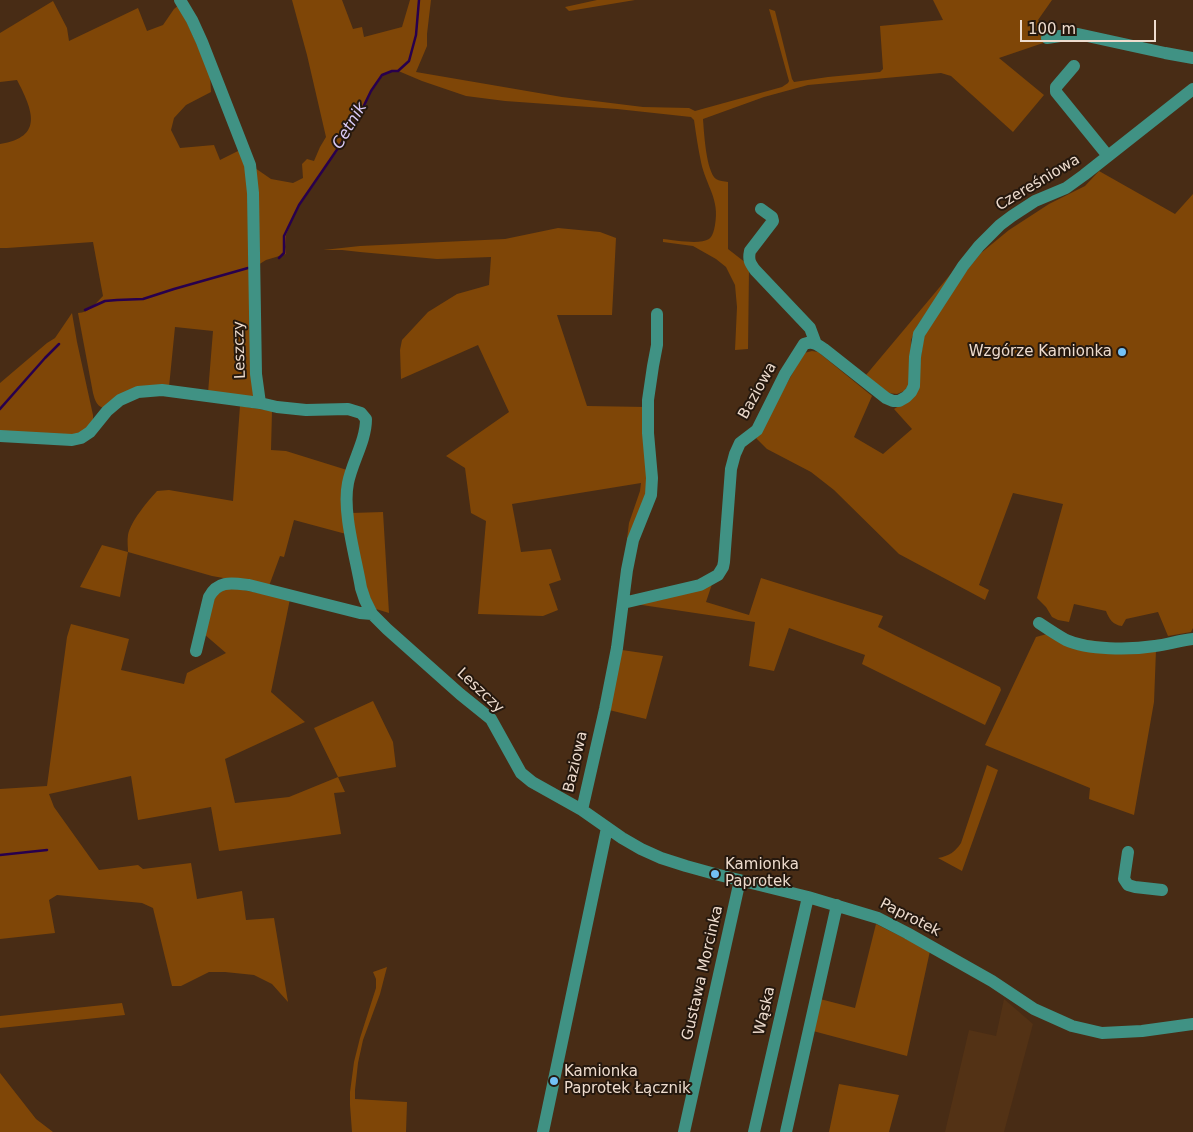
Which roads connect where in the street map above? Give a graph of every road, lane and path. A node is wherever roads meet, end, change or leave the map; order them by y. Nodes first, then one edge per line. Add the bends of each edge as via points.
1 (180, 0) edge
2 (1048, 38) dead end
3 (1193, 58) edge
4 (1074, 66) dead end
5 (1193, 89) edge
6 (1108, 156) junction
7 (761, 209) dead end
8 (657, 314) dead end
9 (816, 344) junction
10 (260, 403) junction
11 (0, 436) edge
12 (623, 604) junction
13 (372, 614) junction
14 (1039, 623) dead end
15 (1193, 639) edge
16 (196, 651) dead end
17 (532, 782) joint
18 (582, 810) junction
19 (607, 828) junction
20 (1128, 852) dead end
21 (740, 880) junction
22 (1162, 890) dead end
23 (808, 897) junction
24 (837, 906) junction
25 (1193, 1024) edge
26 (543, 1132) edge
27 (684, 1132) edge
28 (754, 1132) edge
29 (786, 1132) edge

1 - 10 street, Leszczy via 202,42 250,165 256,374
2 - 3 street via 1078,34
4 - 6 street via 1056,87 1056,92
5 - 6 street, Czereśniowa
6 - 9 street, Czereśniowa via 1066,188 1035,201 1000,225 970,256 919,334 914,386 906,397 899,401 886,398
7 - 9 street via 772,216 773,221 750,251 749,262 810,328
8 - 12 street, Baziowa via 657,345 648,400 652,488 633,540
9 - 12 street, Baziowa via 804,344 757,430 740,442 731,469 724,562 718,575 700,585
10 - 11 street via 162,390 138,392 120,400 81,438
10 - 13 street, Leszczy via 306,410 348,409 361,413 366,420 347,485 347,510 361,588
12 - 18 street, Baziowa via 605,709
13 - 16 street via 360,614 249,585 224,584 212,591 209,597
13 - 17 street, Leszczy via 491,719 522,773
14 - 15 street via 1066,640 1097,648 1154,647
17 - 18 street, Paprotek
18 - 19 street, Paprotek
19 - 21 street, Paprotek via 661,858
19 - 26 street
20 - 22 street via 1124,879 1128,885
21 - 23 street, Paprotek
21 - 27 street, Gustawa Morcinka
23 - 24 street, Paprotek
23 - 28 street, Wąska
24 - 25 street, Paprotek via 878,918 908,933 1034,1009 1072,1026 1102,1033
24 - 29 street

